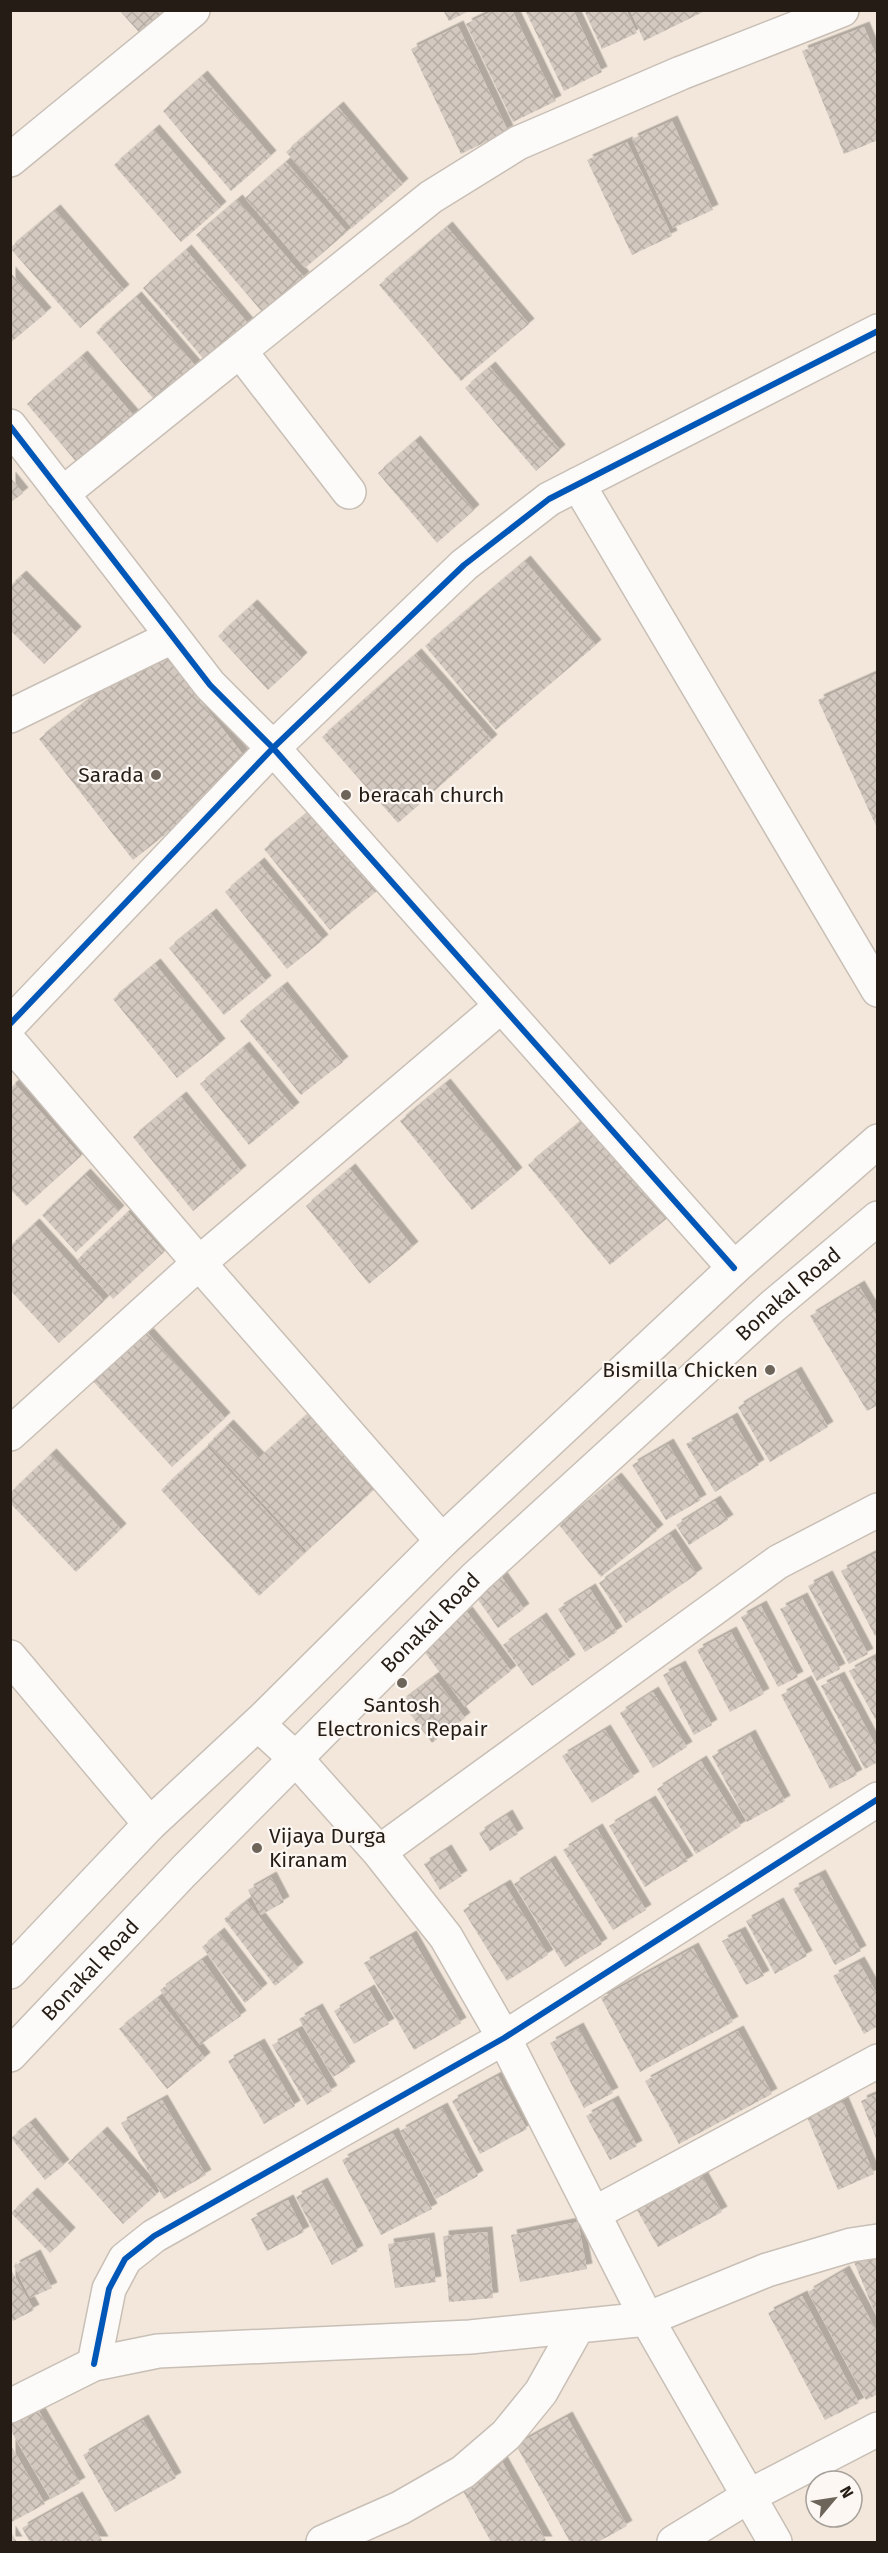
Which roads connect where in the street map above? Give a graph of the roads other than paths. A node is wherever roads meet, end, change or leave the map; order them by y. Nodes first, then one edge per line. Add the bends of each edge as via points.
1 (193, 10) edge
2 (842, 10) edge
3 (10, 160) edge
4 (878, 331) edge
5 (240, 351) junction
6 (10, 426) edge
7 (578, 484) junction
8 (349, 492) dead end
9 (62, 494) junction
10 (172, 637) junction
11 (10, 716) edge
12 (273, 748) junction
13 (878, 990) edge
14 (501, 1006) junction
15 (10, 1024) edge
16 (10, 1042) edge
17 (878, 1141) edge
18 (878, 1218) edge
19 (199, 1263) junction
20 (734, 1268) junction
21 (10, 1434) edge
22 (878, 1510) edge
23 (442, 1541) junction
24 (10, 1657) edge
25 (258, 1724) junction
26 (297, 1760) junction
27 (878, 1799) edge
28 (150, 1824) junction
29 (379, 1852) junction
30 (10, 1972) edge
31 (504, 2038) junction
32 (10, 2055) edge
33 (878, 2061) edge
34 (593, 2214) junction
35 (878, 2241) edge
36 (647, 2319) junction
37 (578, 2326) junction
38 (94, 2364) junction
39 (10, 2406) edge
40 (878, 2429) edge
41 (749, 2496) junction
42 (323, 2542) edge
43 (674, 2542) edge
44 (775, 2542) edge

1 - 3 street
2 - 5 street via 518,143 431,197
4 - 7 street
5 - 8 street
5 - 9 street
6 - 9 street
7 - 12 street via 549,500 464,565
7 - 13 street
9 - 10 street
10 - 11 street
10 - 12 street via 210,685
12 - 14 street
12 - 15 street
14 - 19 street
14 - 20 street
16 - 19 street
17 - 20 street
18 - 26 street, Bonakal Road via 773,1306 476,1576
19 - 21 street
19 - 23 street
20 - 23 street
22 - 29 street via 778,1562
23 - 25 street
24 - 28 street
25 - 26 street
25 - 28 street
26 - 29 street
26 - 32 street, Bonakal Road via 183,1872
27 - 31 street
28 - 30 street
29 - 31 street via 446,1937
31 - 34 street
31 - 38 street via 154,2236 124,2259 109,2289
33 - 34 street
34 - 36 street
35 - 36 street via 767,2270
36 - 37 street
36 - 41 street
37 - 38 street via 470,2337 158,2351
37 - 42 street via 541,2392 506,2435 463,2472 400,2508
38 - 39 street
40 - 41 street
41 - 43 street
41 - 44 street

